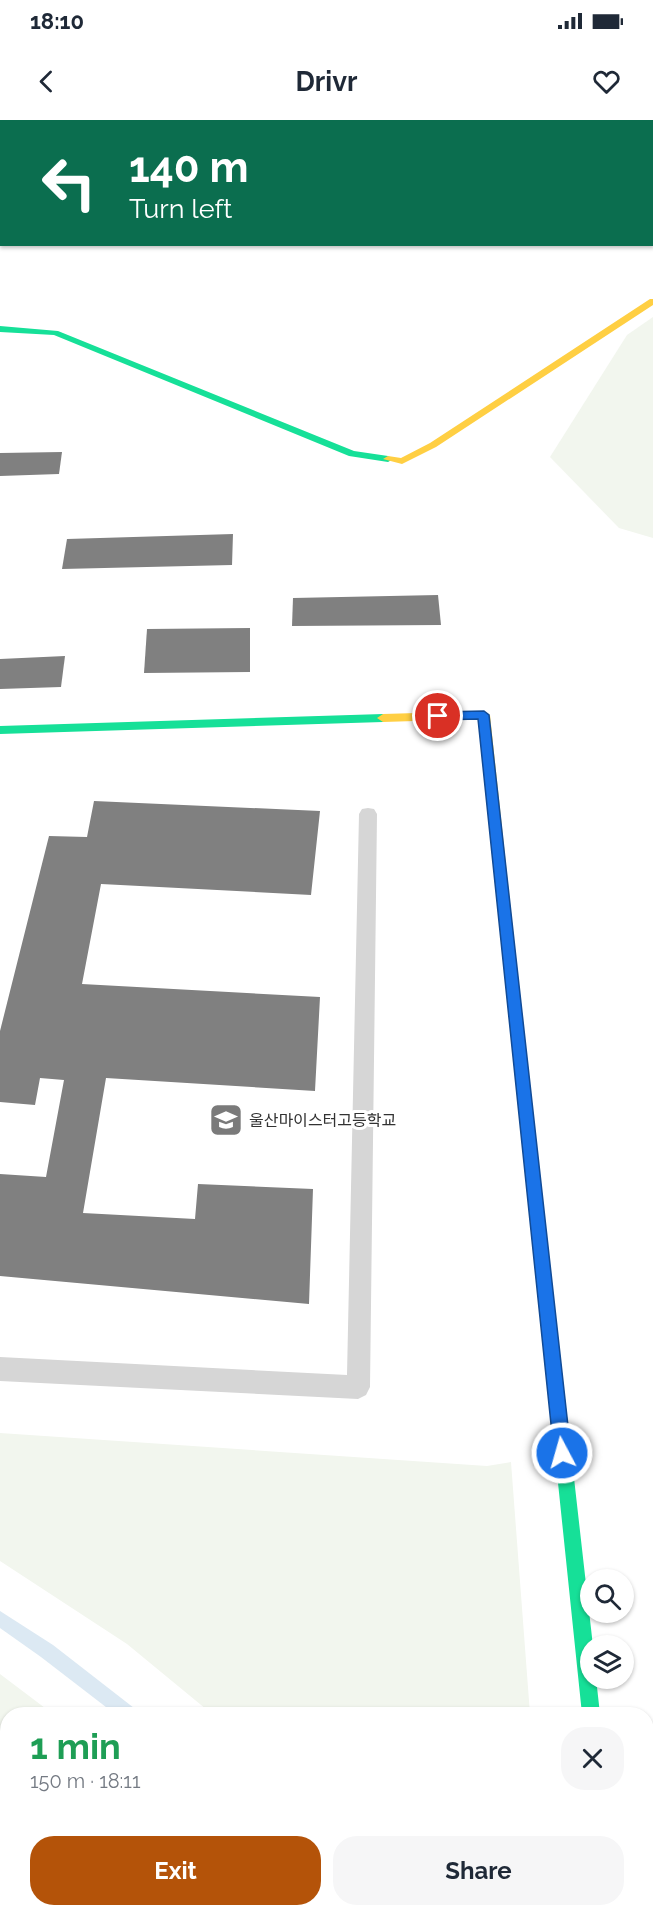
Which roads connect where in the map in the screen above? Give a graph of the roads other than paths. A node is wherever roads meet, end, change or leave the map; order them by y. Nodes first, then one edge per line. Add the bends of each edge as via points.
1 (653, 301) edge
2 (0, 329) edge
3 (0, 730) edge
4 (368, 814) dead end
5 (0, 1369) edge
6 (590, 1707) edge

1 - 2 street via 433,445 402,461 352,454 55,333
3 - 6 street via 484,715
4 - 5 lane via 358,1387

